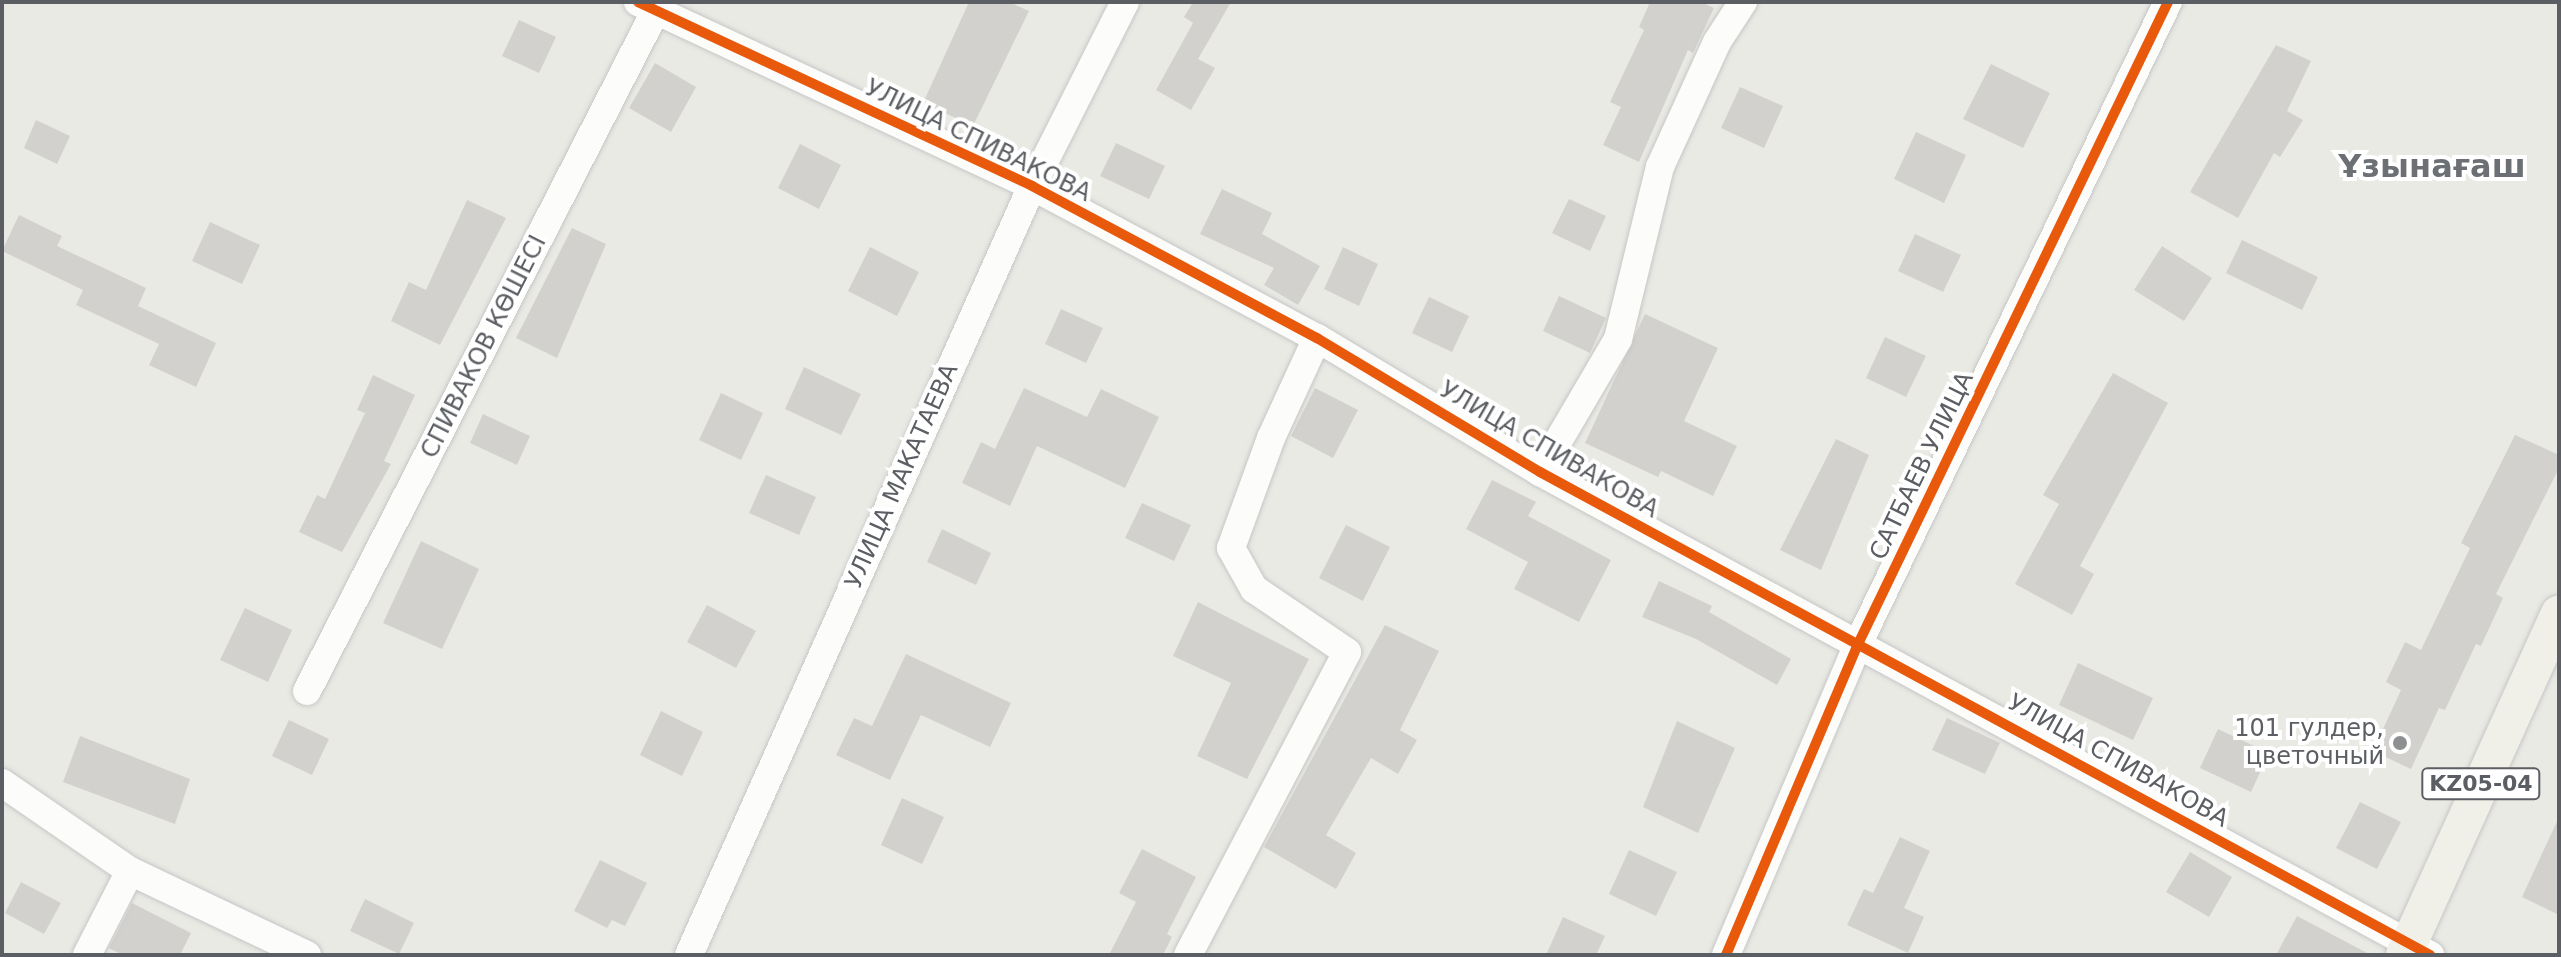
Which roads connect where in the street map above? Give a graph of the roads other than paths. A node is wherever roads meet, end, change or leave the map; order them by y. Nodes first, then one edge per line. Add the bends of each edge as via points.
1 (1125, 2) edge
2 (1743, 2) edge
3 (2168, 2) edge
4 (651, 6) edge
5 (1032, 186) junction
6 (1317, 338) junction
7 (1540, 472) junction
8 (2559, 613) edge
9 (1859, 642) junction
10 (307, 691) dead end
11 (2, 783) edge
12 (130, 871) junction
13 (2414, 951) edge
14 (87, 955) edge
15 (307, 955) edge
16 (689, 955) edge
17 (1188, 955) edge
18 (1726, 955) edge

1 - 5 street, УЛИЦА МАКАТАЕВА
2 - 7 street via 1717,42 1660,167 1618,339
3 - 9 street, САТБАЕВ УЛИЦА
4 - 5 street, УЛИЦА СПИВАКОВА
4 - 10 street, СПИВАКОВ КӨШЕСІ
5 - 6 street, УЛИЦА СПИВАКОВА
5 - 16 street, УЛИЦА МАКАТАЕВА
6 - 7 street, УЛИЦА СПИВАКОВА
6 - 17 street via 1271,438 1231,548 1254,589 1347,652
7 - 9 street, УЛИЦА СПИВАКОВА
8 - 13 main road, KZ05-04
9 - 13 street, УЛИЦА СПИВАКОВА
9 - 18 street, САТБАЕВ УЛИЦА
11 - 12 street
12 - 14 street
12 - 15 street

